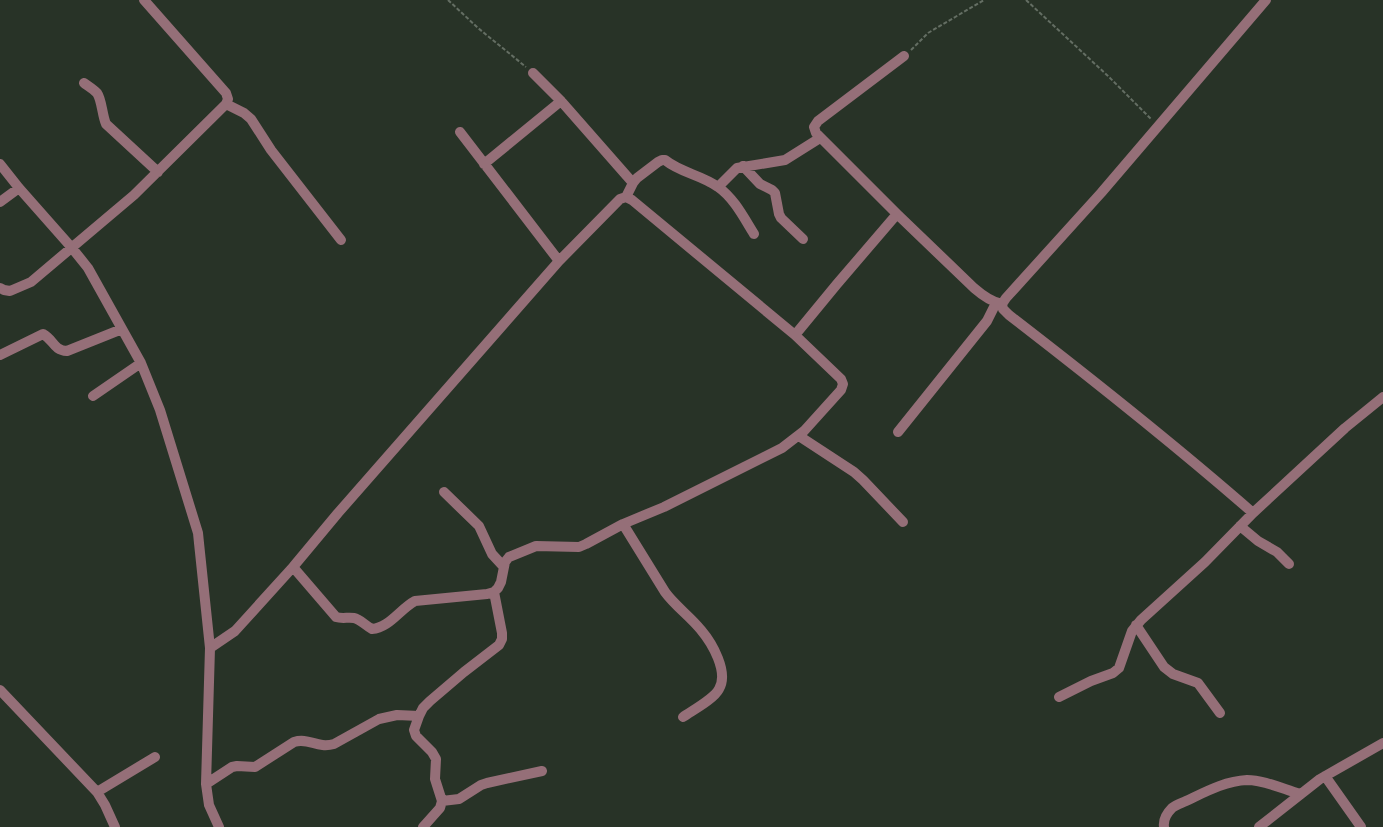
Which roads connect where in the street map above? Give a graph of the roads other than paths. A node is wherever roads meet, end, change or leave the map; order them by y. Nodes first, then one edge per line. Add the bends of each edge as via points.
1 (144, 0) edge
2 (1266, 0) edge
3 (904, 56) road end
4 (533, 73) road end
5 (84, 83) dead end
6 (561, 101) junction
7 (226, 104) junction
8 (460, 132) dead end
9 (820, 138) junction
10 (0, 164) edge
11 (484, 164) junction
12 (743, 166) junction
13 (158, 172) junction
14 (633, 183) junction
15 (718, 186) junction
16 (19, 188) junction
17 (626, 197) junction
18 (0, 202) edge
19 (897, 214) junction
20 (754, 234) dead end
21 (803, 239) dead end
22 (341, 240) dead end
23 (72, 248) junction
24 (559, 262) junction
25 (0, 288) edge
26 (999, 304) junction
27 (122, 329) junction
28 (795, 335) junction
29 (0, 355) edge
30 (141, 363) junction
31 (93, 396) dead end
32 (1383, 397) edge
33 (898, 432) dead end
34 (799, 436) junction
35 (444, 492) dead end
36 (1252, 513) junction
37 (903, 522) dead end
38 (623, 524) junction
39 (1240, 526) junction
40 (1288, 564) dead end
41 (293, 567) junction
42 (504, 567) junction
43 (494, 592) junction
44 (1136, 625) junction
45 (210, 648) junction
46 (0, 690) edge
47 (1059, 697) dead end
48 (1220, 712) dead end
49 (419, 716) junction
50 (683, 717) dead end
51 (1383, 743) edge
52 (154, 758) dead end
53 (542, 771) dead end
54 (1325, 776) junction
55 (206, 784) junction
56 (97, 792) junction
57 (1300, 794) junction
58 (442, 801) junction
59 (115, 827) edge
60 (219, 827) edge
61 (423, 827) edge
62 (1164, 827) edge
63 (1259, 827) edge
64 (1361, 827) edge

1 - 7 street via 226,93
2 - 26 street via 1101,193
3 - 9 street via 818,121 814,127
4 - 6 street
5 - 13 street via 100,98 106,124
6 - 11 street
6 - 14 street
7 - 13 street
7 - 22 street via 251,119 271,150
8 - 11 street
9 - 12 street via 785,160
9 - 19 street
10 - 16 street
11 - 24 street
12 - 15 street via 732,171
12 - 21 street via 760,184 775,193 781,218
13 - 23 street
14 - 15 street via 665,160
14 - 17 street
15 - 20 street via 726,193
16 - 18 street
16 - 23 street
17 - 24 street via 620,199
17 - 28 street
19 - 26 street via 974,288
19 - 28 street
23 - 25 street via 31,282 10,291
23 - 27 street via 88,268
24 - 41 street
26 - 33 street
26 - 36 street via 1112,394
27 - 29 street via 67,351 57,349 43,334
27 - 30 street
28 - 34 street via 841,379 843,384 841,390
30 - 31 street
30 - 45 street via 160,410 198,533
32 - 36 street via 1344,428
34 - 37 street via 854,472
34 - 38 street via 782,448 664,507
35 - 42 street via 479,526 492,554
36 - 39 street
38 - 42 street via 579,547 529,548 509,557
38 - 50 street via 665,592 700,628 720,660 720,689
39 - 40 street via 1277,552
39 - 44 street
41 - 43 street via 336,617 352,617 372,629 378,629 415,601
41 - 45 street via 235,631
42 - 43 street via 501,582
43 - 49 street via 502,633 499,645 430,701
44 - 47 street via 1119,668
44 - 48 street via 1164,667 1173,674 1198,683
45 - 55 street
46 - 56 street
49 - 55 street via 397,715 379,719 327,746 300,740 255,767 237,766
49 - 58 street via 414,730 416,736 436,759 435,779
51 - 54 street
52 - 56 street
53 - 58 street via 487,783 459,799
54 - 57 street
54 - 64 street
55 - 60 street via 209,805
56 - 59 street via 106,805
57 - 62 street via 1259,782 1236,781 1212,788 1172,808 1166,815
57 - 63 street
58 - 61 street via 440,808

